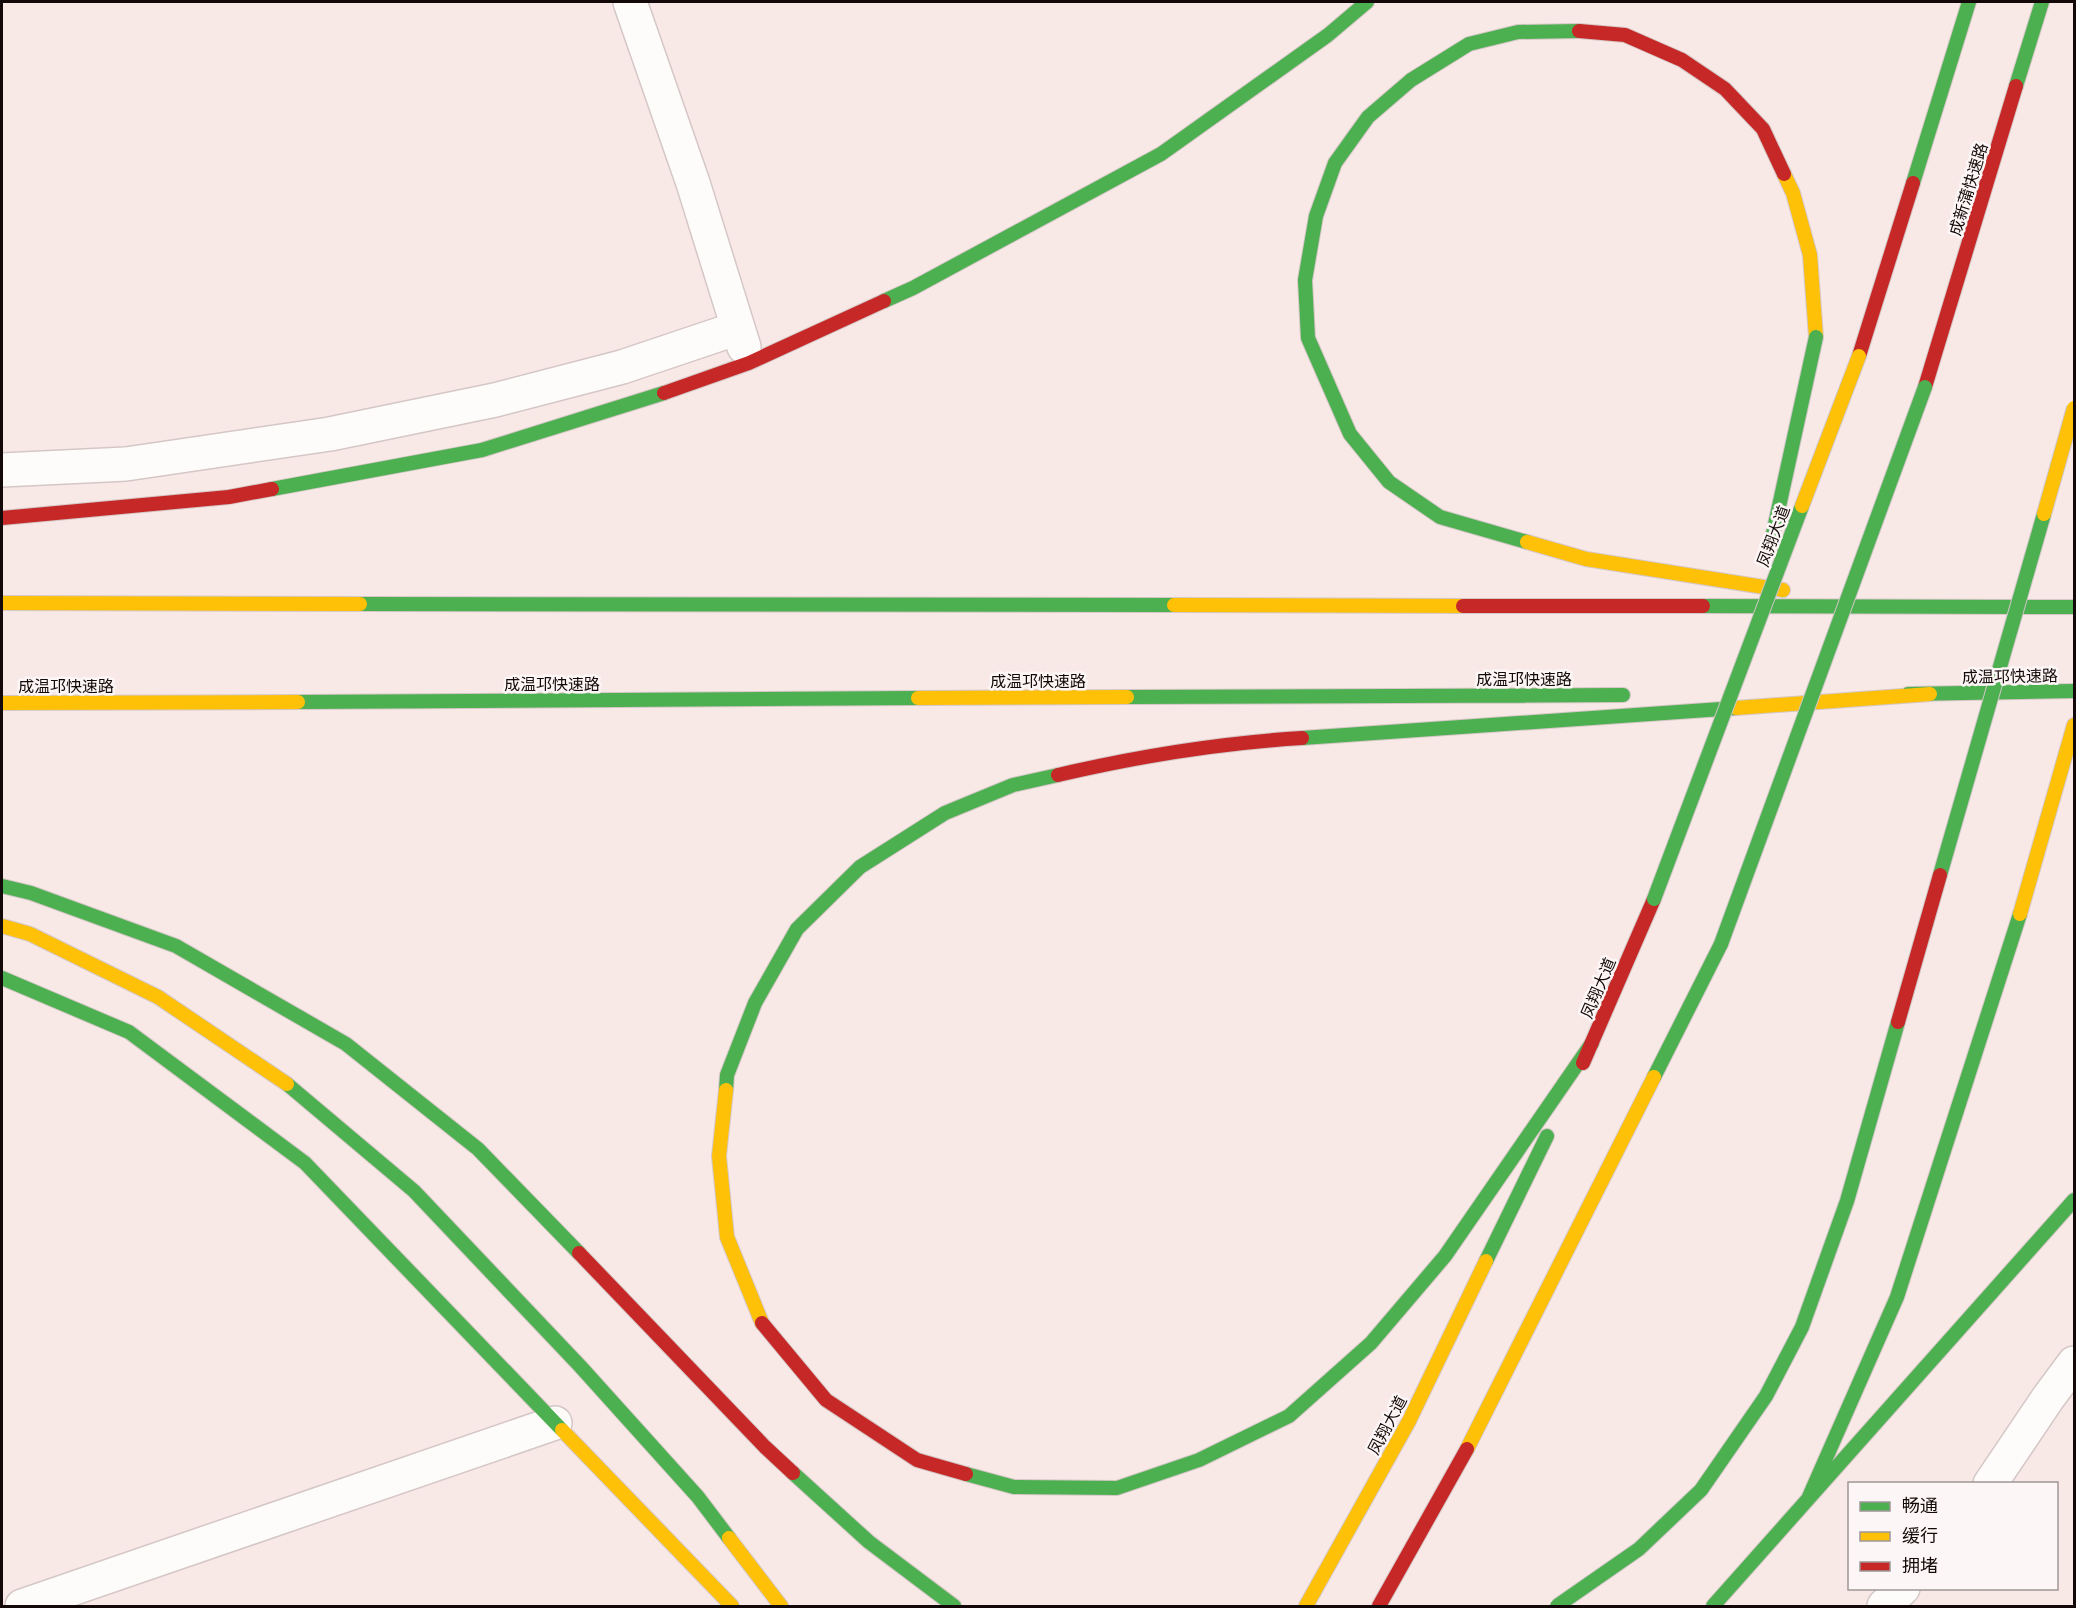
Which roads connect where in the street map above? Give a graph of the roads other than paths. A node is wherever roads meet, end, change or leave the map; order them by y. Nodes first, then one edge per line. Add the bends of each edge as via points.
1 (630, 2) edge
2 (1367, 2) edge
3 (1969, 2) edge
4 (2042, 2) edge
5 (738, 327) junction
6 (749, 363) junction
7 (2074, 408) edge
8 (2, 470) edge
9 (2, 518) edge
10 (2, 603) edge
11 (1889, 606) junction
12 (2074, 607) edge
13 (1746, 655) junction
14 (2074, 691) edge
15 (1930, 694) junction
16 (1631, 695) dead end
17 (1715, 695) dead end
18 (2, 703) edge
19 (2074, 725) edge
20 (2, 886) edge
21 (2, 926) edge
22 (2, 978) edge
23 (1592, 1043) junction
24 (2074, 1200) edge
25 (2074, 1363) edge
26 (555, 1423) junction
27 (1991, 1482) edge
28 (1808, 1499) junction
29 (1901, 1590) edge
30 (22, 1606) edge
31 (732, 1606) edge
32 (781, 1606) edge
33 (954, 1606) edge
34 (1306, 1606) edge
35 (1379, 1606) edge
36 (1557, 1606) edge
37 (1713, 1606) edge
38 (1884, 1606) edge

1 - 5 street
2 - 6 main road via 1328,35 1161,154 913,288
3 - 13 main road, 凤翔大道, bridge via 1859,356
4 - 35 main road, 成新蒲快速路, bridge via 1925,387 1721,944 1469,1446
5 - 6 street
5 - 8 street via 622,367 495,400 330,434 126,464
6 - 9 main road via 482,450 229,497
7 - 36 main road, bridge via 1847,1201 1802,1327 1766,1396 1701,1490 1639,1549
10 - 11 main road
11 - 12 main road
11 - 13 main road, bridge via 1586,559 1440,517 1389,482 1350,434 1308,338 1305,280 1316,216 1335,163 1368,117 1410,80 1469,44 1518,32 1572,30 1625,35 1682,60 1725,89 1763,129 1793,193 1810,255 1816,337 1767,559
13 - 23 main road, 凤翔大道, bridge via 1654,899
14 - 15 main road, 成温邛快速路
15 - 17 main road, 成温邛快速路
15 - 23 main road via 1241,742 1128,759 1013,785 945,813 860,867 797,929 755,1003 728,1075 719,1156 727,1237 761,1322 826,1400 917,1460 1014,1487 1117,1488 1199,1460 1289,1416 1371,1343 1444,1256
16 - 18 main road, 成温邛快速路
19 - 28 main road via 2009,952 1897,1297
20 - 33 main road via 176,946 345,1044 478,1149 765,1447 869,1542
21 - 32 main road via 30,934 158,997 293,1088 414,1191 698,1497
22 - 26 main road via 129,1032 305,1163
23 - 34 main road, 凤翔大道 via 1409,1421
24 - 28 main road
25 - 27 street
26 - 30 street
26 - 31 main road
28 - 37 main road
29 - 38 street

